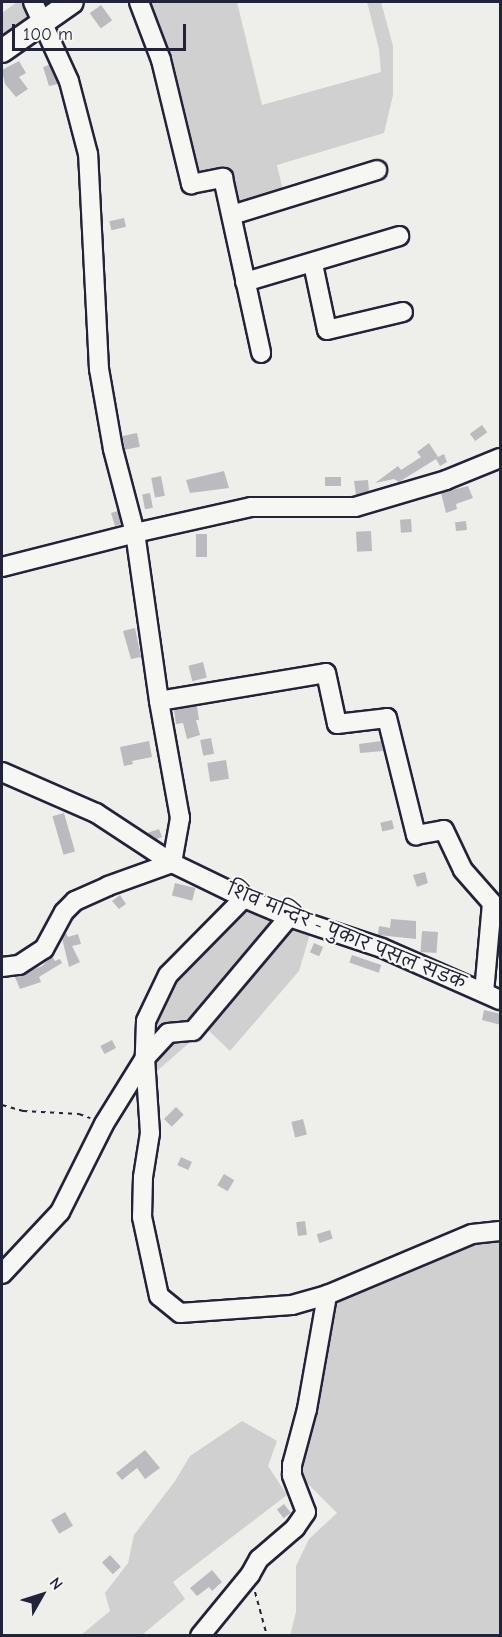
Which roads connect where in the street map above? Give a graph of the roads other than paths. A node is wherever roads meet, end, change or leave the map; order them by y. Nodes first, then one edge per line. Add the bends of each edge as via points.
1 (33, 2) edge
2 (72, 2) edge
3 (139, 2) edge
4 (44, 21) junction
5 (2, 51) edge
6 (377, 170) dead end
7 (232, 215) junction
8 (399, 237) dead end
9 (313, 264) junction
10 (245, 282) junction
11 (404, 312) dead end
12 (261, 353) dead end
13 (501, 458) edge
14 (135, 533) junction
15 (2, 567) edge
16 (159, 701) junction
17 (2, 772) edge
18 (172, 863) junction
19 (244, 898) junction
20 (496, 900) edge
21 (289, 917) junction
22 (2, 967) edge
23 (492, 996) edge
24 (145, 1058) junction
25 (501, 1231) edge
26 (2, 1274) edge
27 (327, 1294) junction
28 (200, 1635) edge

1 - 4 street
2 - 4 main road
3 - 7 street via 161,60 191,184 223,178
4 - 5 main road
4 - 14 street via 69,81 88,154 99,369 113,449
6 - 7 street
7 - 10 street
8 - 9 street
9 - 10 street
9 - 11 street via 327,330
10 - 12 street
13 - 14 street via 446,480 355,507 251,507
14 - 15 street
14 - 16 street
16 - 18 street via 180,818
16 - 20 street via 326,673 337,724 387,718 416,835 444,830 463,870
17 - 18 street, शिव मन्दिर - पुकार पसल सडक via 96,813
18 - 19 street, शिव मन्दिर - पुकार पसल सडक
18 - 22 street via 75,901 64,912 44,950 19,965
19 - 21 street, शिव मन्दिर - पुकार पसल सडक
19 - 24 street via 168,975 147,1022
20 - 23 street
21 - 23 street, शिव मन्दिर - पुकार पसल सडक via 382,948
21 - 24 street via 193,1031 168,1033
24 - 26 street via 104,1124 60,1212
24 - 27 street via 150,1133 142,1218 159,1296 180,1313 292,1305
25 - 27 street via 472,1234
27 - 28 street via 307,1409 292,1465 306,1512 295,1528 260,1559

